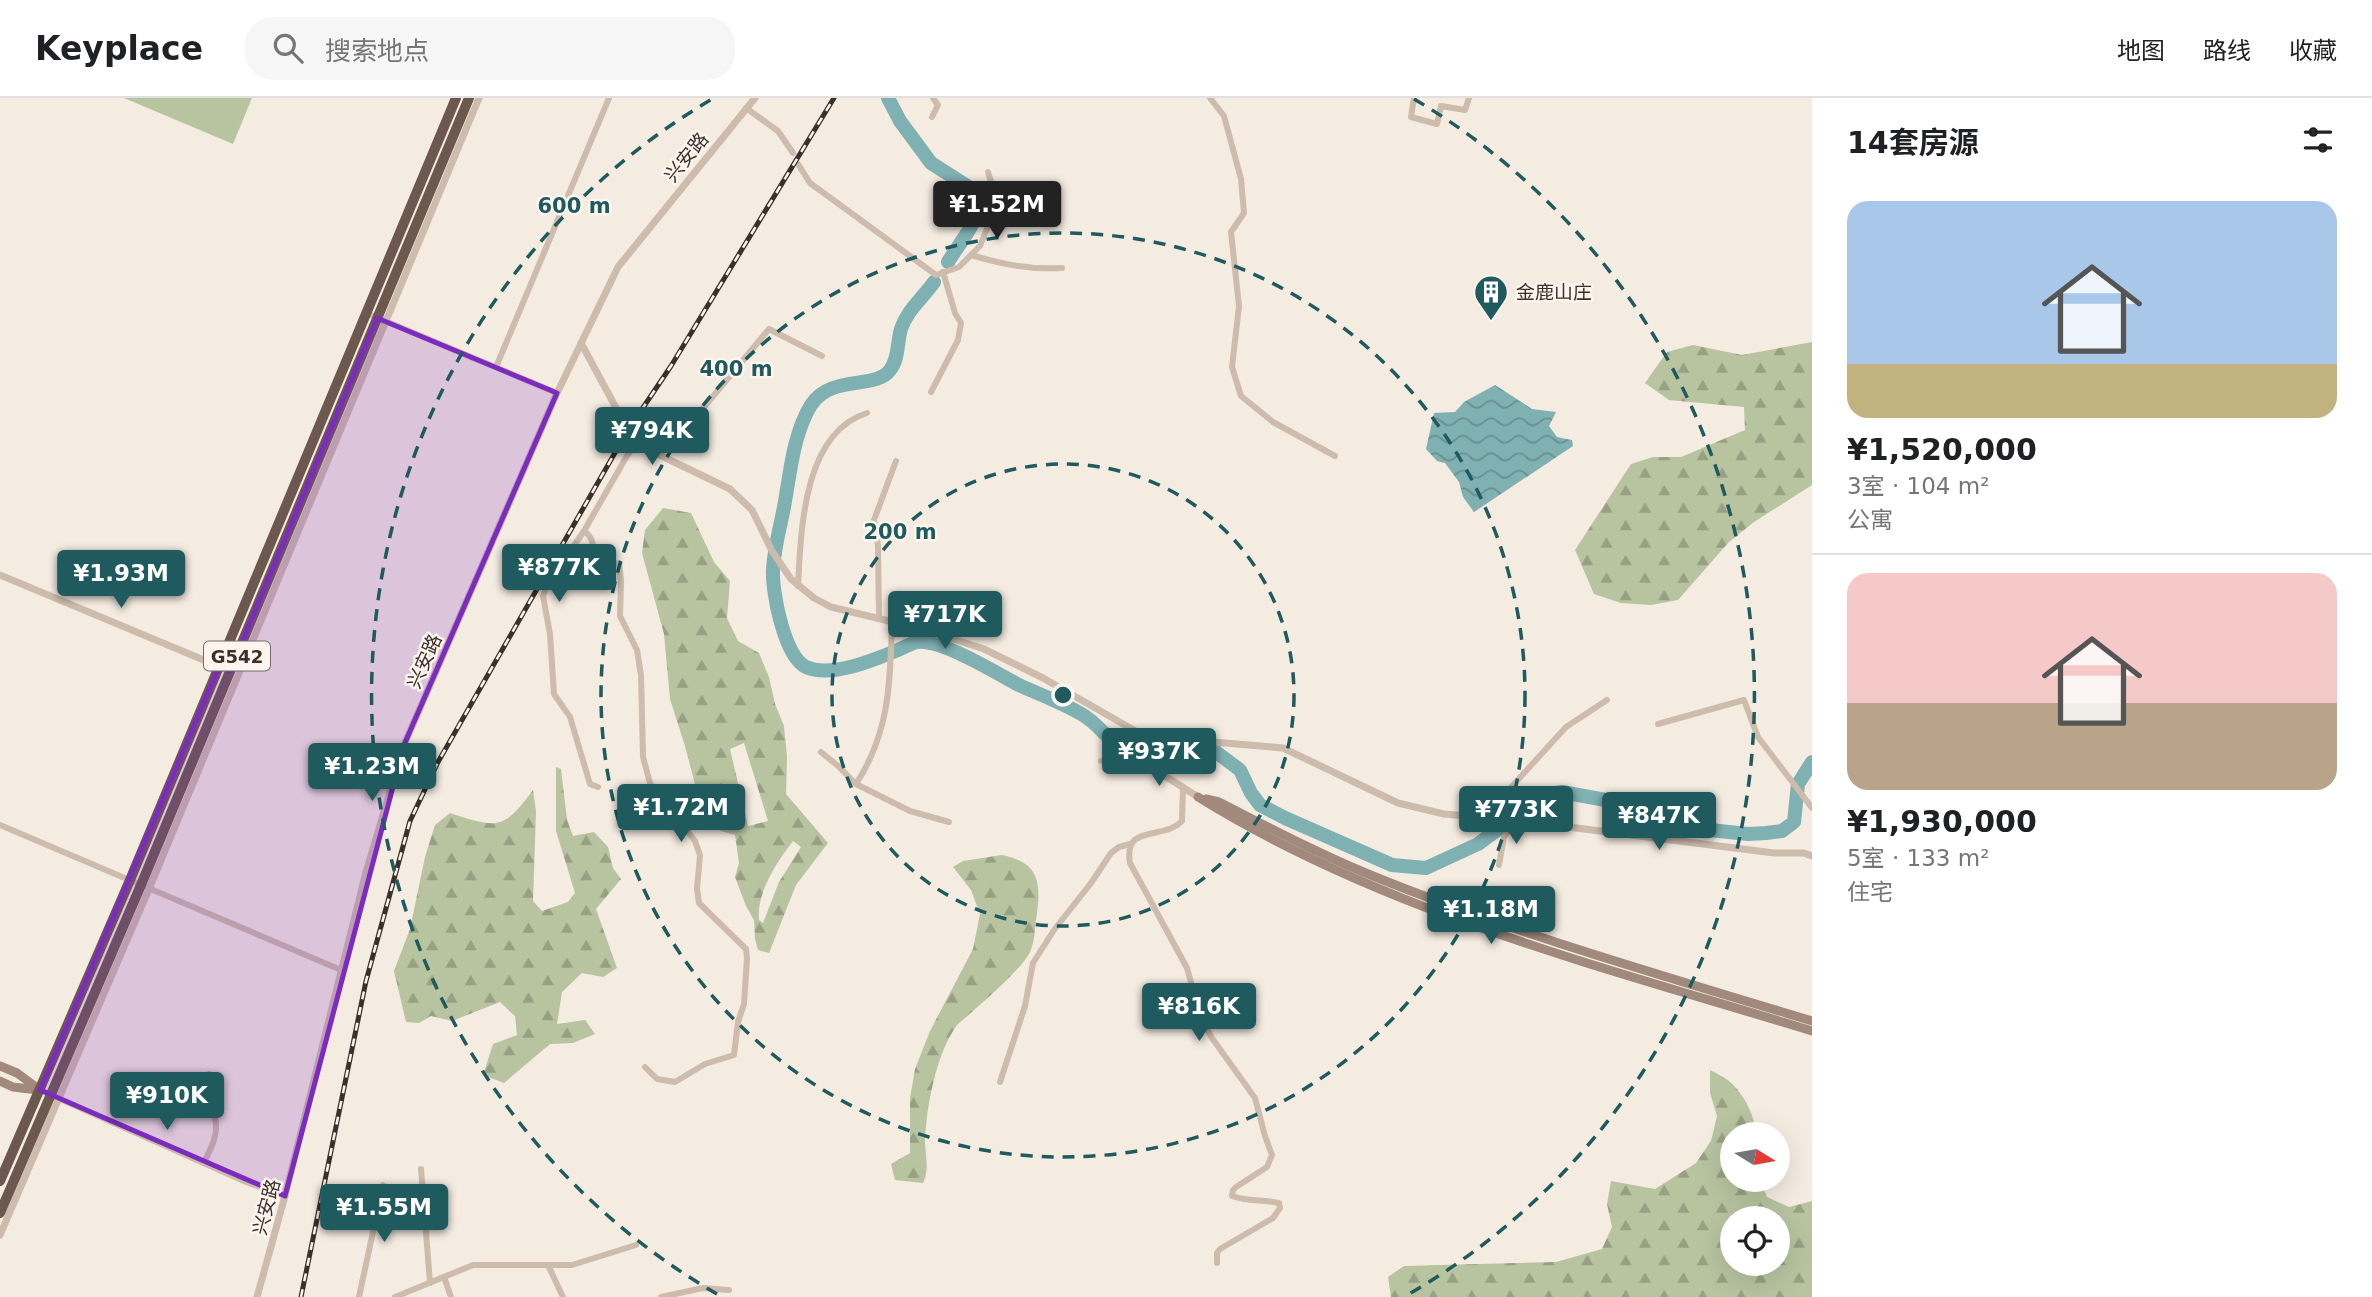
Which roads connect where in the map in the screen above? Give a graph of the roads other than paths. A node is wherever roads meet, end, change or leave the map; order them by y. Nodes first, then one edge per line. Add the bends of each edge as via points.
1 (456, 98) edge
2 (469, 98) edge
3 (479, 98) edge
4 (609, 98) edge
5 (755, 98) edge
6 (933, 98) edge
7 (1210, 98) edge
8 (1414, 98) edge
9 (1469, 98) edge
10 (746, 108) junction
11 (932, 117) dead end
12 (793, 153) dead end
13 (799, 164) dead end
14 (988, 172) dead end
15 (971, 255) junction
16 (1062, 268) dead end
17 (943, 272) junction
18 (366, 313) junction
19 (382, 320) junction
20 (581, 343) junction
21 (822, 356) dead end
22 (496, 367) junction
23 (931, 392) dead end
24 (557, 393) junction
25 (867, 413) dead end
26 (639, 443) junction
27 (655, 453) junction
28 (1335, 456) dead end
29 (896, 461) dead end
30 (584, 531) junction
31 (619, 563) dead end
32 (0, 575) edge
33 (583, 577) dead end
34 (798, 586) junction
35 (879, 619) junction
36 (892, 622) junction
37 (219, 666) junction
38 (230, 671) junction
39 (1607, 700) dead end
40 (1657, 724) dead end
41 (1137, 733) junction
42 (821, 752) dead end
43 (1144, 757) junction
44 (1101, 761) dead end
45 (856, 784) junction
46 (598, 787) dead end
47 (1183, 787) junction
48 (1198, 797) junction
49 (1812, 808) edge
50 (1484, 817) junction
51 (1515, 820) junction
52 (949, 822) dead end
53 (0, 825) edge
54 (1130, 844) junction
55 (1812, 856) edge
56 (1499, 865) dead end
57 (130, 880) junction
58 (145, 887) junction
59 (341, 970) junction
60 (1812, 1021) edge
61 (1812, 1031) edge
62 (0, 1066) edge
63 (645, 1067) dead end
64 (209, 1074) dead end
65 (0, 1081) edge
66 (1000, 1082) dead end
67 (40, 1090) junction
68 (55, 1097) junction
69 (204, 1163) junction
70 (421, 1169) dead end
71 (0, 1181) edge
72 (383, 1185) dead end
73 (285, 1196) junction
74 (0, 1213) edge
75 (0, 1235) edge
76 (636, 1245) dead end
77 (1217, 1263) dead end
78 (548, 1265) junction
79 (444, 1277) junction
80 (430, 1283) junction
81 (729, 1290) dead end
82 (257, 1297) edge
83 (359, 1297) edge
84 (395, 1297) edge
85 (451, 1297) edge
86 (563, 1297) edge
87 (661, 1297) edge

1 - 18 highway, G542
2 - 19 highway, G542
3 - 19 street
4 - 22 street
5 - 10 street, 兴安路
6 - 11 street via 938,105
7 - 28 street via 1224,116 1241,179 1244,213 1231,232 1239,306 1232,367 1241,396 1273,422
8 - 9 street via 1411,117 1437,124 1441,106 1465,110
10 - 12 street via 778,131
10 - 20 street, 兴安路 via 618,267
13 - 17 street via 810,183 936,275
14 - 15 street via 994,211 980,246
15 - 16 street via 1035,270
15 - 17 street via 959,267
17 - 23 street via 961,323 958,340
18 - 19 street
18 - 37 highway, G542
19 - 22 street
19 - 38 highway, G542
19 - 58 street
20 - 24 street, 兴安路
20 - 26 street
21 - 27 street via 769,329 705,406
22 - 24 street
24 - 59 street, 兴安路 via 404,745
25 - 34 street via 840,426 814,471 805,507
26 - 27 street
26 - 30 street
27 - 34 street via 730,489 752,510 774,554
29 - 35 street via 874,520
30 - 33 street via 592,536 594,545
30 - 46 street via 543,596 554,694 570,717 590,784
31 - 63 street via 620,616 637,650 641,675 645,772 695,841 700,855 699,903 746,949 747,958 734,1055 705,1064 675,1082 657,1079
32 - 37 street
34 - 35 street via 831,607
35 - 36 street
36 - 41 street via 984,649
36 - 45 street via 887,713
37 - 38 street
37 - 57 highway, G542
38 - 58 highway, G542
39 - 50 street via 1566,727
40 - 49 street via 1744,700 1758,737
41 - 43 street
41 - 50 street via 1283,748 1398,803
42 - 45 street
43 - 44 street
43 - 47 street
45 - 52 street via 910,811
47 - 48 street
47 - 54 street via 1182,821
48 - 60 main road via 1219,802 1371,875 1457,908
48 - 61 main road via 1294,851 1453,918
50 - 51 street
51 - 55 street
51 - 56 street via 1504,836
53 - 57 street
54 - 66 street via 1111,853 1033,963 1025,1006
54 - 77 street via 1130,863 1176,944 1202,1018 1255,1098 1272,1155 1267,1167 1236,1187 1232,1196 1279,1203 1280,1209 1250,1233 1220,1248
57 - 58 street
57 - 67 highway, G542
58 - 59 street
58 - 68 highway, G542
59 - 73 street, 兴安路
62 - 67 main road
64 - 69 street via 216,1128
65 - 67 main road
67 - 68 street
67 - 71 highway, G542
68 - 69 street
68 - 74 highway, G542
68 - 75 street
69 - 73 street
70 - 80 street
72 - 83 street
73 - 82 street, 兴安路
76 - 78 street via 572,1265
78 - 79 street via 473,1265
78 - 86 street
79 - 80 street
79 - 85 street
80 - 84 street
81 - 87 street via 703,1288

